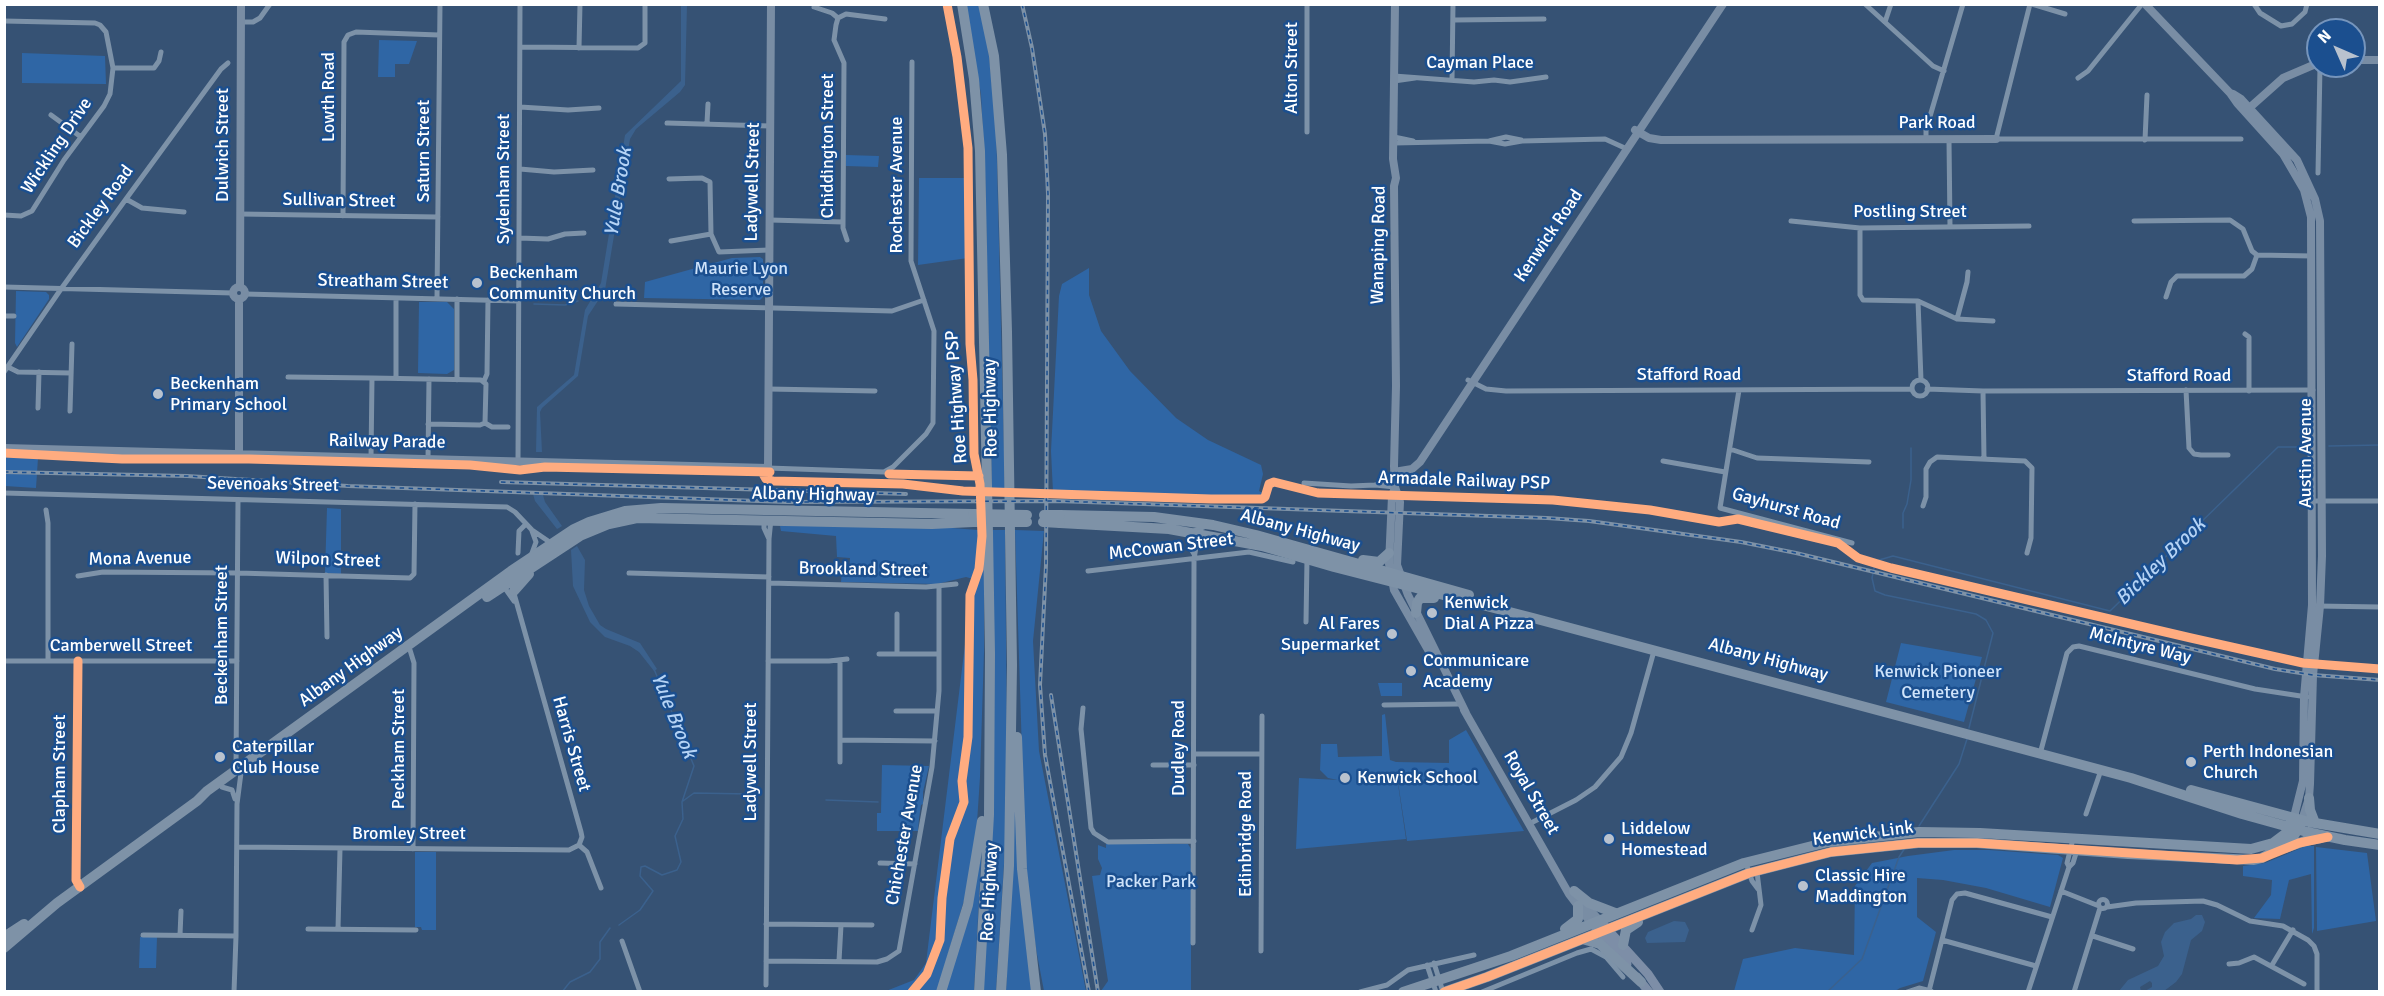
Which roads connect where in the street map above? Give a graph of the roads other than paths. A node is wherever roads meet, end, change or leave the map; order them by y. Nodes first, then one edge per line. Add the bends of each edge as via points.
1 (241, 4) edge
2 (270, 4) edge
3 (440, 4) edge
4 (520, 4) edge
5 (580, 4) edge
6 (645, 4) edge
7 (771, 4) edge
8 (962, 4) edge
9 (983, 4) edge
10 (1307, 4) edge
11 (1395, 4) edge
12 (1453, 4) edge
13 (1718, 4) edge
14 (1723, 4) edge
15 (1865, 4) edge
16 (1891, 4) edge
17 (1963, 4) edge
18 (2031, 4) edge
19 (2143, 4) edge
20 (2254, 4) edge
21 (2307, 4) edge
22 (814, 7) dead end
23 (2065, 14) dead end
24 (838, 18) junction
25 (885, 19) dead end
26 (1544, 19) dead end
27 (1454, 20) junction
28 (4, 21) edge
29 (241, 22) junction
30 (1885, 22) junction
31 (439, 34) junction
32 (520, 47) junction
33 (579, 48) junction
34 (161, 52) dead end
35 (912, 62) dead end
36 (228, 63) dead end
37 (113, 68) junction
38 (2306, 70) edge
39 (1944, 71) junction
40 (1546, 77) dead end
41 (2078, 78) dead end
42 (2319, 78) edge
43 (1394, 79) junction
44 (1452, 80) junction
45 (2147, 95) dead end
46 (708, 104) dead end
47 (520, 107) junction
48 (599, 108) dead end
49 (2249, 112) junction
50 (51, 115) dead end
51 (667, 123) dead end
52 (707, 123) junction
53 (770, 126) junction
54 (1637, 131) junction
55 (1307, 132) dead end
56 (81, 137) junction
57 (1996, 139) junction
58 (2241, 139) dead end
59 (1394, 140) junction
60 (1926, 140) junction
61 (1949, 140) junction
62 (2145, 140) junction
63 (1624, 150) junction
64 (520, 169) junction
65 (593, 170) dead end
66 (2318, 173) dead end
67 (669, 179) dead end
68 (126, 198) junction
69 (184, 212) dead end
70 (240, 214) junction
71 (4, 215) edge
72 (343, 216) junction
73 (438, 217) junction
74 (770, 220) junction
75 (1791, 221) dead end
76 (2134, 221) dead end
77 (843, 222) junction
78 (2029, 226) dead end
79 (1950, 227) junction
80 (1860, 228) junction
81 (584, 233) dead end
82 (711, 234) junction
83 (519, 238) junction
84 (847, 240) dead end
85 (671, 241) dead end
86 (769, 250) junction
87 (2257, 255) junction
88 (2317, 256) junction
89 (1968, 272) dead end
90 (4, 287) edge
91 (60, 288) junction
92 (239, 293) junction
93 (396, 297) junction
94 (2166, 297) dead end
95 (437, 298) junction
96 (457, 299) junction
97 (488, 300) junction
98 (924, 300) junction
99 (519, 301) junction
100 (1918, 302) junction
101 (616, 304) dead end
102 (769, 308) junction
103 (4, 316) edge
104 (14, 316) dead end
105 (1957, 319) junction
106 (1993, 321) dead end
107 (2245, 334) dead end
108 (72, 344) dead end
109 (4, 356) edge
110 (12, 360) junction
111 (6, 370) edge
112 (39, 372) junction
113 (71, 373) junction
114 (288, 377) dead end
115 (372, 378) junction
116 (396, 378) junction
117 (429, 379) junction
118 (457, 380) junction
119 (1921, 380) junction
120 (484, 381) junction
121 (1470, 381) junction
122 (768, 389) junction
123 (1912, 389) junction
124 (1928, 389) junction
125 (1739, 390) junction
126 (2186, 390) junction
127 (2318, 390) junction
128 (875, 391) dead end
129 (1983, 391) junction
130 (2249, 392) junction
131 (38, 408) dead end
132 (70, 411) dead end
133 (485, 423) junction
134 (429, 424) junction
135 (508, 427) dead end
136 (4, 448) edge
137 (1730, 449) junction
138 (239, 455) junction
139 (2228, 455) dead end
140 (372, 458) junction
141 (1984, 459) junction
142 (428, 460) junction
143 (1663, 461) dead end
144 (518, 462) junction
145 (1869, 462) dead end
146 (893, 467) joint
147 (768, 468) junction
148 (1725, 472) junction
149 (1394, 476) junction
150 (1304, 483) dead end
151 (4, 493) edge
152 (238, 500) junction
153 (2318, 501) junction
154 (2379, 501) edge
155 (415, 504) junction
156 (1923, 506) dead end
157 (46, 510) dead end
158 (768, 516) junction
159 (1060, 519) junction
160 (1174, 520) junction
161 (1391, 522) junction
162 (526, 524) junction
163 (1210, 525) junction
164 (1400, 529) junction
165 (531, 530) junction
166 (1195, 531) junction
167 (1390, 537) junction
168 (1852, 543) dead end
169 (554, 547) junction
170 (518, 553) dead end
171 (1389, 553) junction
172 (2027, 553) dead end
173 (1194, 556) junction
174 (1307, 559) junction
175 (1340, 559) junction
176 (1293, 561) dead end
177 (1088, 571) dead end
178 (238, 573) junction
179 (629, 573) dead end
180 (327, 575) junction
181 (78, 576) dead end
182 (1396, 579) junction
183 (769, 580) junction
184 (508, 584) junction
185 (956, 584) dead end
186 (939, 587) junction
187 (1476, 604) junction
188 (2316, 606) junction
189 (2379, 607) edge
190 (1416, 613) junction
191 (897, 614) dead end
192 (1306, 622) dead end
193 (327, 637) dead end
194 (1655, 649) junction
195 (410, 650) junction
196 (879, 654) dead end
197 (897, 654) junction
198 (939, 654) junction
199 (4, 661) edge
200 (48, 661) junction
201 (78, 661) junction
202 (237, 661) junction
203 (768, 661) junction
204 (1011, 665) junction
205 (2308, 697) junction
206 (1459, 704) junction
207 (1384, 705) dead end
208 (1083, 708) dead end
209 (896, 711) dead end
210 (938, 711) junction
211 (1467, 713) junction
212 (1262, 716) dead end
213 (840, 740) junction
214 (935, 741) junction
215 (2040, 752) junction
216 (1194, 754) junction
217 (1261, 754) junction
218 (840, 762) dead end
219 (1153, 765) dead end
220 (1194, 765) junction
221 (2101, 768) junction
222 (238, 772) junction
223 (989, 773) junction
224 (222, 787) junction
225 (2309, 798) junction
226 (197, 801) junction
227 (237, 804) junction
228 (2086, 814) dead end
229 (2272, 822) junction
230 (2296, 823) junction
231 (2315, 823) junction
232 (1529, 824) junction
233 (2379, 834) edge
234 (2328, 837) junction
235 (1194, 841) junction
236 (579, 845) junction
237 (2075, 845) junction
238 (2379, 845) edge
239 (237, 847) junction
240 (340, 849) junction
241 (413, 849) junction
242 (2261, 853) junction
243 (880, 863) dead end
244 (915, 864) junction
245 (1751, 867) junction
246 (80, 887) junction
247 (601, 888) dead end
248 (1570, 889) junction
249 (2061, 891) junction
250 (1681, 899) junction
251 (57, 903) junction
252 (2103, 905) junction
253 (1578, 906) junction
254 (181, 911) dead end
255 (1616, 913) junction
256 (2052, 917) junction
257 (766, 924) junction
258 (841, 925) junction
259 (872, 925) dead end
260 (1599, 926) junction
261 (308, 929) dead end
262 (338, 929) junction
263 (416, 930) dead end
264 (1752, 930) dead end
265 (2293, 930) junction
266 (143, 935) dead end
267 (180, 935) junction
268 (236, 936) junction
269 (2093, 936) junction
270 (4, 938) edge
271 (1581, 939) junction
272 (1942, 940) junction
273 (622, 941) dead end
274 (1193, 943) dead end
275 (1623, 945) junction
276 (1032, 946) junction
277 (4, 948) edge
278 (1529, 949) junction
279 (1261, 951) dead end
280 (1474, 955) dead end
281 (2125, 955) dead end
282 (766, 961) junction
283 (839, 961) junction
284 (1434, 963) junction
285 (2229, 964) dead end
286 (1427, 965) junction
287 (2272, 965) junction
288 (2036, 966) junction
289 (1623, 977) dead end
290 (1641, 982) junction
291 (2304, 984) dead end
292 (766, 985) dead end
293 (1439, 988) edge
294 (1931, 991) edge
295 (236, 992) edge
296 (640, 992) edge
297 (941, 992) edge
298 (980, 992) edge
299 (1001, 992) edge
300 (1036, 992) edge
301 (1042, 992) edge
302 (1360, 992) edge
303 (1403, 992) edge
304 (1482, 992) edge
305 (1648, 992) edge
306 (1659, 992) edge
307 (1907, 992) edge
308 (2028, 992) edge
309 (2074, 992) edge
310 (2317, 992) edge

1 - 29 main road, Dulwich Street
2 - 29 street via 260,18
3 - 31 street, Saturn Street
4 - 32 street, Sydenham Street
5 - 33 street
6 - 33 street via 642,46
7 - 53 main road, Ladywell Street
8 - 223 highway, Roe Highway via 980,151
9 - 204 highway, Roe Highway via 994,56 1002,155
10 - 55 street, Alton Street
11 - 43 main road, Wanaping Road
12 - 27 street
13 - 54 main road, Kenwick Road
14 - 54 main road, Kenwick Road
15 - 30 street
16 - 30 street
17 - 39 street
18 - 23 street
18 - 57 street
19 - 41 street
19 - 49 main road, Austin Avenue via 2230,93 2241,99
20 - 21 street via 2260,13 2281,26 2292,24 2306,12
22 - 24 street
24 - 25 street via 846,14
24 - 77 street, Chiddington Street via 834,40 844,63
26 - 27 street
27 - 44 street
28 - 37 street, Wickling Drive via 100,25 106,32
29 - 70 main road, Dulwich Street
30 - 39 street via 1933,66
31 - 72 street, Lowth Road via 356,32 344,42
31 - 73 street, Saturn Street
32 - 33 street
32 - 47 street, Sydenham Street
34 - 37 street via 154,68
35 - 98 street, Rochester Avenue via 911,256
36 - 68 street, Bickley Road
37 - 56 street, Wickling Drive via 110,94
38 - 49 main road via 2294,74
39 - 60 street
40 - 44 street, Cayman Place via 1510,82
42 - 66 street
43 - 44 street, Cayman Place
43 - 59 main road, Wanaping Road
45 - 62 street
46 - 52 street
47 - 48 street
47 - 64 street, Sydenham Street
49 - 88 main road, Austin Avenue via 2300,182 2312,217
50 - 56 street
51 - 52 street
52 - 53 street
53 - 74 main road, Ladywell Street
54 - 60 main road, Park Road via 1661,141
54 - 63 main road, Kenwick Road
56 - 71 street, Wickling Drive via 32,211 21,216
57 - 61 main road, Park Road
57 - 62 street, Park Road
58 - 62 street, Park Road
59 - 63 street via 1504,144 1604,141
59 - 149 main road, Wanaping Road
60 - 61 main road, Park Road
61 - 79 street
63 - 121 main road, Kenwick Road
64 - 65 street
64 - 83 street, Sydenham Street
67 - 82 street via 702,178 710,182
68 - 69 street via 147,210
68 - 91 street, Bickley Road
70 - 72 street, Sullivan Street
70 - 92 main road, Dulwich Street
72 - 73 street, Sullivan Street
73 - 95 street, Saturn Street
74 - 77 street
74 - 86 main road, Ladywell Street
75 - 80 street, Postling Street
76 - 87 street via 2230,220 2243,229
77 - 84 street, Chiddington Street
78 - 79 street, Postling Street
79 - 80 street, Postling Street
80 - 100 street via 1863,300
81 - 83 street via 548,239
82 - 85 street
82 - 86 street via 722,253
83 - 99 street, Sydenham Street
86 - 102 main road, Ladywell Street
87 - 88 street
87 - 94 street via 2252,269 2244,276 2177,276
88 - 127 main road, Austin Avenue
89 - 105 street
90 - 91 street, Streatham Street
91 - 92 street, Streatham Street
91 - 110 street, Bickley Road
92 - 93 street, Streatham Street
92 - 138 main road, Dulwich Street
93 - 95 street, Streatham Street
93 - 116 street
95 - 96 street, Streatham Street
96 - 97 street, Streatham Street
96 - 118 street
97 - 99 street, Streatham Street
97 - 120 street
98 - 102 street via 892,311
98 - 146 street, Rochester Avenue via 934,336 934,420 928,432
99 - 144 street, Sydenham Street
100 - 105 street
100 - 119 street
101 - 102 street
102 - 122 main road, Ladywell Street
103 - 104 street
105 - 106 street
107 - 130 street via 2249,337
108 - 113 street
109 - 110 street
110 - 111 street, Bickley Road
111 - 112 street
112 - 113 street
112 - 131 street
113 - 132 street
114 - 115 street
115 - 116 street
115 - 140 street
116 - 117 street
117 - 118 street
117 - 134 street
118 - 120 street
119 - 123 street via 1914,382
119 - 124 street
120 - 133 street
121 - 125 street, Stafford Road via 1492,390
121 - 149 main road, Kenwick Road via 1415,461
122 - 128 street
122 - 147 main road, Ladywell Street
123 - 124 street, Stafford Road via 1921,396
123 - 125 street, Stafford Road
124 - 129 street, Stafford Road
125 - 137 street, Gayhurst Road
126 - 129 street, Stafford Road
126 - 130 street, Stafford Road
126 - 139 street via 2189,448 2193,454
127 - 130 street, Stafford Road
127 - 153 main road, Austin Avenue
129 - 141 street
133 - 134 street
133 - 135 street
134 - 142 street
136 - 138 main road, Railway Parade
137 - 145 street via 1757,458
137 - 148 street, Gayhurst Road
138 - 140 main road, Railway Parade
140 - 142 main road, Railway Parade
141 - 156 street via 1937,457 1930,462
141 - 172 street via 2019,459 2032,468 2031,538
142 - 144 main road, Railway Parade
143 - 148 street
144 - 147 main road, Railway Parade
146 - 147 street, Railway Parade via 880,472
148 - 168 street, Gayhurst Road via 1720,508
149 - 150 street via 1375,485
149 - 161 main road, Wanaping Road
149 - 164 main road, Wanaping Road
151 - 152 street, Sevenoaks Street
152 - 155 street, Sevenoaks Street
152 - 178 street, Beckenham Street
153 - 154 street
153 - 188 main road, Austin Avenue
155 - 162 street, Sevenoaks Street via 507,507
155 - 180 street, Wilpon Street via 411,578
157 - 200 street
158 - 159 highway, Albany Highway, bridge
158 - 169 highway, Albany Highway via 637,518 609,524
158 - 183 street, Ladywell Street
159 - 160 highway, Albany Highway
159 - 166 highway, Albany Highway
160 - 163 highway, Albany Highway
160 - 166 street
161 - 164 main road
161 - 167 main road, Wanaping Road
162 - 165 street, Sevenoaks Street
162 - 170 street via 519,531
163 - 166 street
163 - 175 highway, Albany Highway
164 - 167 main road
164 - 182 main road, Wanaping Road
165 - 169 street, Sevenoaks Street
165 - 184 street via 536,542 534,550
166 - 173 street, Dudley Road
166 - 174 highway, Albany Highway
167 - 171 main road, Wanaping Road
169 - 184 highway
169 - 184 highway, Albany Highway
171 - 175 highway via 1376,562 1348,556
171 - 182 main road, Wanaping Road
173 - 176 street, McCowan Street via 1249,552
173 - 177 street, McCowan Street
173 - 216 street, Dudley Road
174 - 182 highway, Albany Highway
174 - 192 street
175 - 182 highway, Albany Highway
178 - 180 street, Wilpon Street
178 - 181 street, Mona Avenue via 103,572
178 - 202 street, Beckenham Street
179 - 183 street, Brookland Street
180 - 193 street
182 - 187 highway, Albany Highway
182 - 190 main road, Royal Street
182 - 194 highway, Albany Highway
182 - 206 main road, Royal Street via 1398,599
183 - 186 street, Brookland Street
183 - 203 street, Ladywell Street
184 - 195 highway, Albany Highway
184 - 222 highway, Albany Highway
184 - 236 street, Harris Street via 582,835
185 - 186 street, Brookland Street
186 - 198 street, Chichester Avenue
187 - 190 highway via 1425,597 1418,602
187 - 194 highway, Albany Highway
188 - 189 street
188 - 205 main road, Austin Avenue
190 - 211 main road, Royal Street
191 - 197 street
194 - 215 highway, Albany Highway
194 - 232 street via 1621,757 1595,787
195 - 222 highway, Albany Highway
195 - 241 street, Peckham Street via 414,663
196 - 197 street
197 - 198 street
198 - 210 street, Chichester Avenue
199 - 200 street, Camberwell Street
200 - 201 street, Camberwell Street
201 - 202 street, Camberwell Street
201 - 246 street, Clapham Street via 76,880
202 - 222 street, Beckenham Street
203 - 213 street via 843,660
203 - 257 street, Ladywell Street
204 - 276 highway via 1022,868
204 - 299 highway, Roe Highway via 1009,866
205 - 215 street, McIntyre Way via 2254,689 2073,647 2067,653
205 - 225 main road, Austin Avenue
205 - 230 main road, Austin Avenue
206 - 207 street
206 - 211 main road, Royal Street
208 - 235 street via 1081,729 1094,833 1108,842
209 - 210 street
210 - 214 street, Chichester Avenue
211 - 232 main road, Royal Street
212 - 217 street, Edinbridge Road
213 - 214 street
213 - 218 street
214 - 244 street, Chichester Avenue
215 - 221 highway, Albany Highway
216 - 217 street
216 - 220 street, Dudley Road
217 - 279 street, Edinbridge Road
219 - 220 street
220 - 235 street, Dudley Road
221 - 228 street
221 - 229 highway, Albany Highway
221 - 230 highway, Albany Highway
222 - 224 highway, Albany Highway
222 - 226 highway, Albany Highway
222 - 227 street, Beckenham Street
223 - 297 highway via 968,905
223 - 298 highway, Roe Highway
224 - 226 highway, Albany Highway
224 - 227 street via 233,791
225 - 230 main road, Austin Avenue
225 - 231 highway
226 - 246 highway, Albany Highway
227 - 239 street, Beckenham Street
229 - 230 highway, Albany Highway
229 - 242 highway via 2276,829 2274,837
230 - 231 highway, Albany Highway
230 - 234 highway, Albany Highway
230 - 242 highway via 2282,847
231 - 233 highway, Albany Highway
232 - 248 main road, Royal Street
234 - 238 highway, Albany Highway
234 - 242 highway
235 - 274 street, Dudley Road
236 - 241 street, Bromley Street via 569,850
236 - 247 street, Harris Street via 587,852
237 - 242 highway, Kenwick Link via 2222,860
237 - 245 highway, Kenwick Link via 1952,837 1886,840
237 - 249 street via 2073,863
239 - 240 street, Bromley Street
239 - 268 street, Beckenham Street
240 - 241 street, Bromley Street
240 - 262 street
243 - 244 street
244 - 283 street, Chichester Avenue via 899,951 877,962
245 - 250 highway, Kenwick Link
245 - 255 highway, Kenwick Link
245 - 264 street via 1759,877 1761,905
246 - 251 highway, Albany Highway
248 - 253 main road, Royal Street
248 - 255 highway via 1590,903
248 - 260 main road, Royal Street
249 - 252 street
249 - 256 street
250 - 260 highway, Kenwick Link
250 - 275 highway via 1630,926 1623,935
251 - 270 highway, Albany Highway
251 - 277 highway, Albany Highway
252 - 265 street via 2203,902 2247,921
252 - 269 street
253 - 260 main road, Royal Street
253 - 278 highway via 1578,919
254 - 267 street
255 - 260 highway, Kenwick Link
256 - 272 street via 1960,893 1952,900
256 - 288 street
257 - 258 street
257 - 282 street, Ladywell Street
258 - 259 street
258 - 283 street
260 - 271 highway, Kenwick Link
260 - 275 main road, Royal Street
260 - 278 highway, Kenwick Link
260 - 290 main road, Royal Street
261 - 262 street
262 - 263 street
265 - 287 street
265 - 310 street via 2316,950
266 - 267 street
267 - 268 street
268 - 295 street, Beckenham Street
269 - 281 street via 2130,948
269 - 309 street
271 - 290 highway via 1600,944
271 - 293 highway, Kenwick Link via 1487,977
272 - 288 street
272 - 294 street
273 - 296 street
275 - 306 main road, Royal Street
276 - 300 highway
276 - 301 highway
278 - 293 highway, Kenwick Link
280 - 284 street
282 - 283 street, Chichester Avenue
282 - 292 street, Ladywell Street
284 - 286 street
284 - 293 street
285 - 287 street via 2254,957
286 - 293 street
286 - 302 street via 1408,970 1387,985
287 - 291 street
288 - 308 street
289 - 304 street via 1606,957 1591,949
290 - 305 main road, Royal Street
293 - 303 highway, Kenwick Link
294 - 307 street via 1919,988

